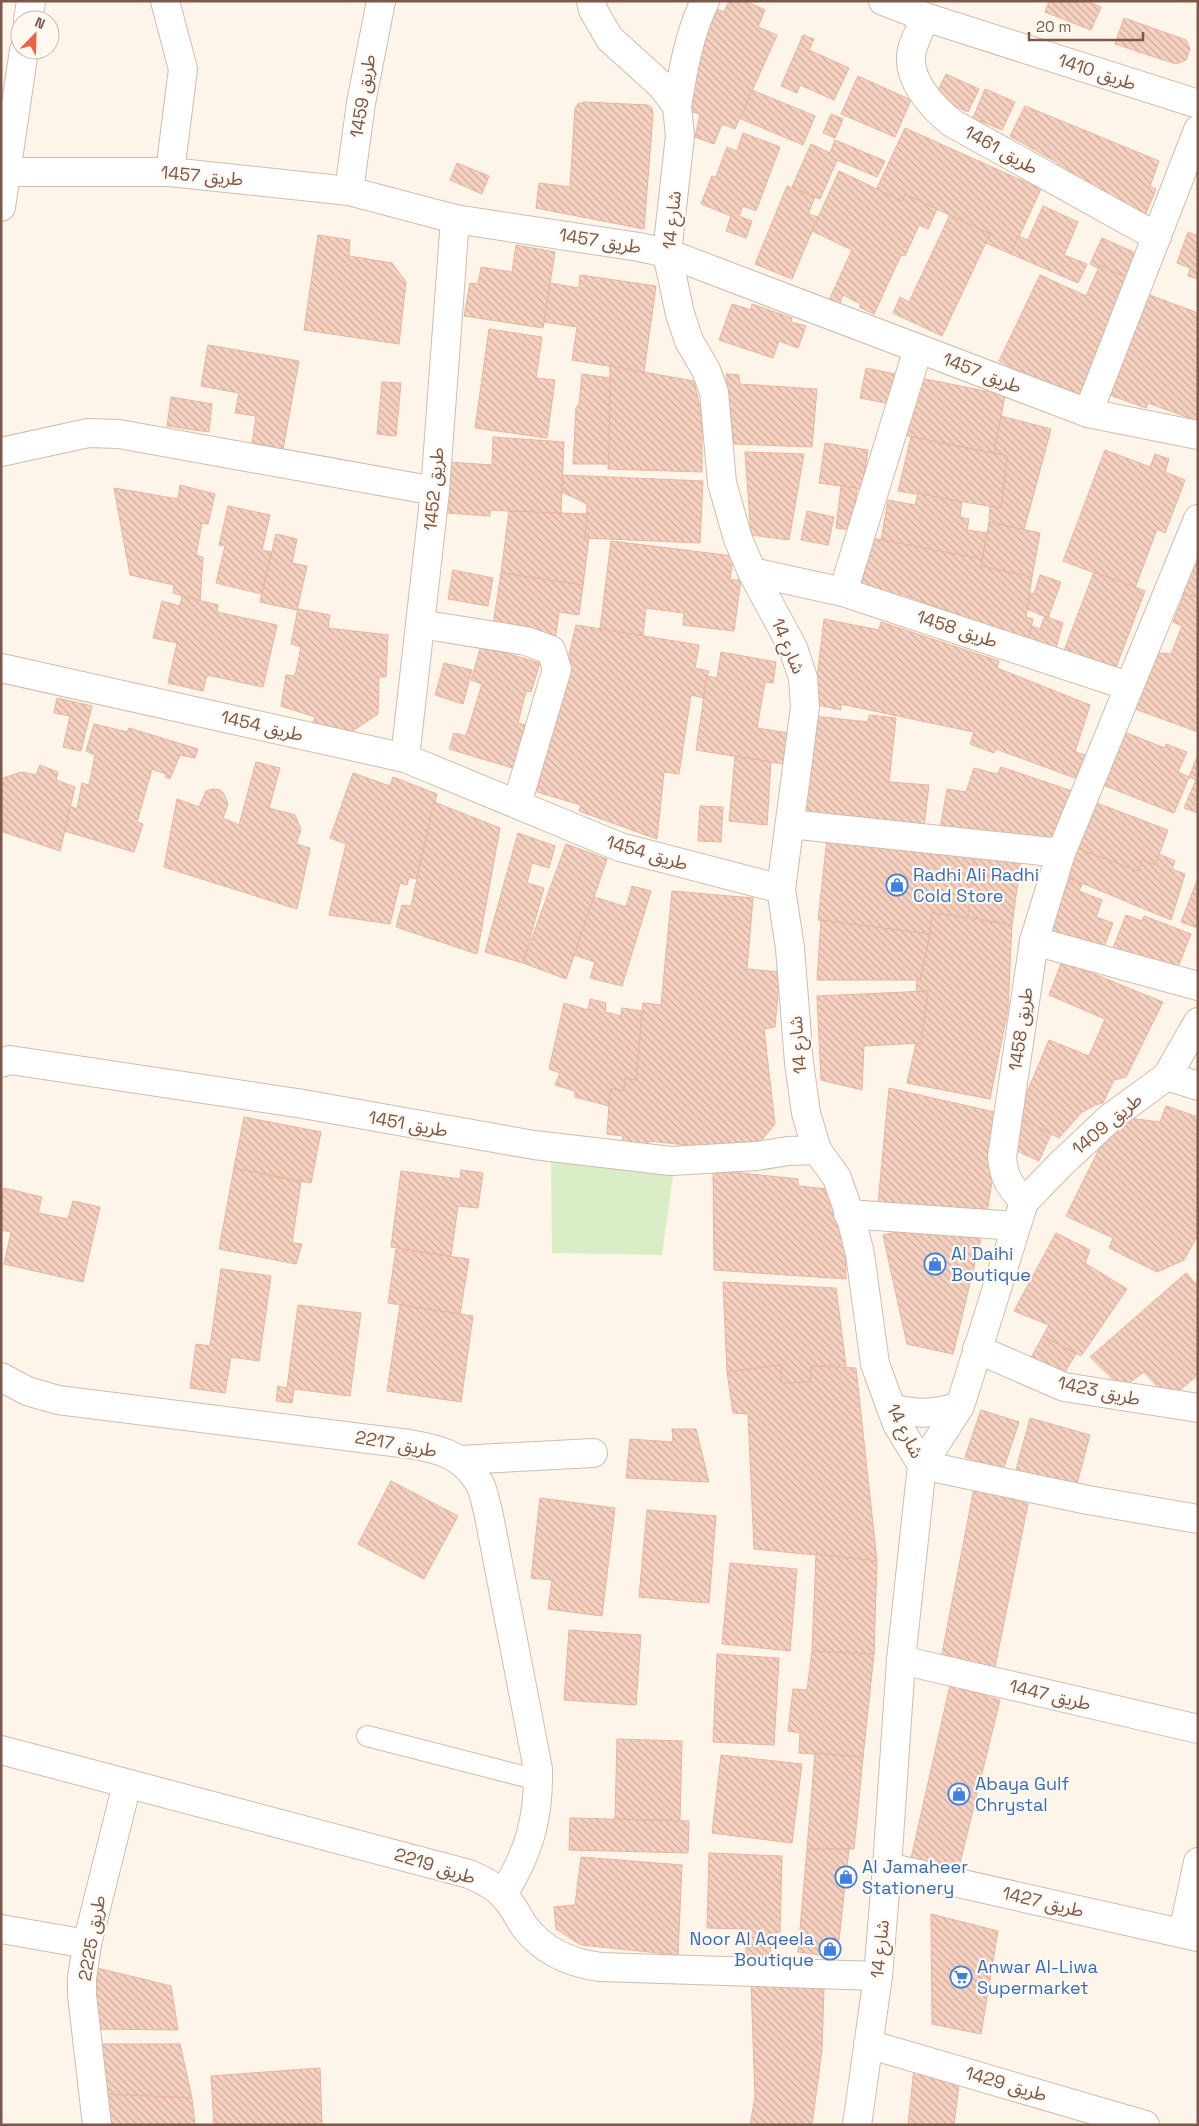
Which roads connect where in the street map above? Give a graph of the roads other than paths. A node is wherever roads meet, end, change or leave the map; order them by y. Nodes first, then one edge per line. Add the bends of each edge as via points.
1 (165, 1) edge
2 (381, 1) edge
3 (591, 1) edge
4 (705, 1) edge
5 (883, 1) edge
6 (925, 17) junction
7 (23, 60) edge
8 (1198, 104) edge
9 (677, 106) junction
10 (1198, 130) edge
11 (7, 172) junction
12 (170, 172) junction
13 (349, 191) junction
14 (1, 207) edge
15 (455, 219) junction
16 (1158, 236) junction
17 (667, 253) junction
18 (918, 349) junction
19 (1088, 413) junction
20 (1198, 435) edge
21 (1, 452) edge
22 (435, 491) junction
23 (1198, 519) edge
24 (752, 572) junction
25 (843, 592) junction
26 (420, 624) junction
27 (1, 668) edge
28 (1128, 686) junction
29 (405, 758) junction
30 (517, 804) junction
31 (790, 824) junction
32 (1061, 853) junction
33 (781, 889) junction
34 (1034, 942) junction
35 (1198, 986) edge
36 (1198, 1022) edge
37 (1, 1063) edge
38 (1167, 1076) junction
39 (1198, 1086) edge
40 (817, 1150) junction
41 (848, 1214) junction
42 (1020, 1214) junction
43 (977, 1349) junction
44 (1, 1377) edge
45 (960, 1406) junction
46 (891, 1408) junction
47 (1198, 1408) edge
48 (593, 1453) dead end
49 (460, 1460) junction
50 (922, 1465) junction
51 (1198, 1519) edge
52 (902, 1660) junction
53 (1198, 1729) edge
54 (367, 1736) dead end
55 (1, 1750) edge
56 (538, 1780) junction
57 (127, 1784) junction
58 (1198, 1862) edge
59 (887, 1867) junction
60 (503, 1894) junction
61 (1, 1929) edge
62 (1190, 1935) edge
63 (87, 1944) junction
64 (878, 1976) junction
65 (868, 2044) junction
66 (97, 2125) edge
67 (857, 2125) edge
68 (1145, 2125) edge

1 - 12 street via 183,69
2 - 13 street, طريق 1459 via 361,102
3 - 9 street via 610,39 661,86
4 - 9 street via 686,58
5 - 6 street, طريق 1410
6 - 8 street, طريق 1410
6 - 16 street, طريق 1461 via 912,52 912,70 926,98 938,112 952,123
7 - 11 street
9 - 17 street, شارع 14 via 680,136
10 - 16 street
11 - 12 street, طريق 1457
11 - 14 street
12 - 13 street, طريق 1457
13 - 15 street, طريق 1457
15 - 17 street, طريق 1457
15 - 22 street, طريق 1452
16 - 19 street
17 - 18 street, طريق 1457
17 - 24 street, شارع 14 via 689,341 706,370 714,392 722,483 738,539
18 - 19 street, طريق 1457
18 - 25 street
19 - 20 street, طريق 1457
21 - 22 street via 88,433 119,434
22 - 26 street, طريق 1452
23 - 28 street, طريق 1458
24 - 25 street, طريق 1458
24 - 31 street, شارع 14 via 793,648 803,678 805,707
25 - 28 street, طريق 1458
26 - 29 street, طريق 1452
26 - 30 street via 526,641 551,650 557,669
27 - 29 street, طريق 1454
28 - 32 street, طريق 1458
29 - 30 street, طريق 1454
30 - 33 street, طريق 1454 via 620,847
31 - 32 street
31 - 33 street, شارع 14
32 - 34 street, طريق 1458
33 - 40 street, شارع 14 via 790,948 799,1063 806,1113
34 - 35 street
34 - 42 street, طريق 1458 via 1002,1157 1004,1174
36 - 38 street, طريق 1409
37 - 40 street, طريق 1451 via 10,1060 288,1102 534,1145 671,1161
38 - 39 street
38 - 42 street, طريق 1409 via 1111,1117 1061,1164
40 - 41 street, شارع 14 via 837,1178
41 - 42 street
41 - 46 street, شارع 14 via 860,1254 875,1364
42 - 43 street, طريق 1409
43 - 45 street, طريق 1409
43 - 47 street, طريق 1423 via 1064,1387
44 - 49 street, طريق 2217 via 27,1391 58,1400 436,1448
45 - 46 street via 925,1414
45 - 50 street, طريق 1409
46 - 50 street, شارع 14
48 - 49 street
49 - 56 street, طريق 2217 via 479,1482 488,1511
50 - 51 street
50 - 52 street, شارع 14
52 - 53 street, طريق 1447
52 - 59 street, شارع 14
54 - 56 lane
55 - 57 street, طريق 2219
56 - 60 street, طريق 2217 via 536,1818 529,1842 516,1874
57 - 60 street, طريق 2219 via 469,1874
57 - 63 street, طريق 2225
58 - 62 street
59 - 62 street, طريق 1427
59 - 64 street, شارع 14
60 - 64 street, طريق 2219 via 536,1940 567,1960 583,1965
61 - 63 street
63 - 66 street, طريق 2225 via 82,1996
64 - 65 street, شارع 14
65 - 67 street, شارع 14
65 - 68 street, طريق 1429

